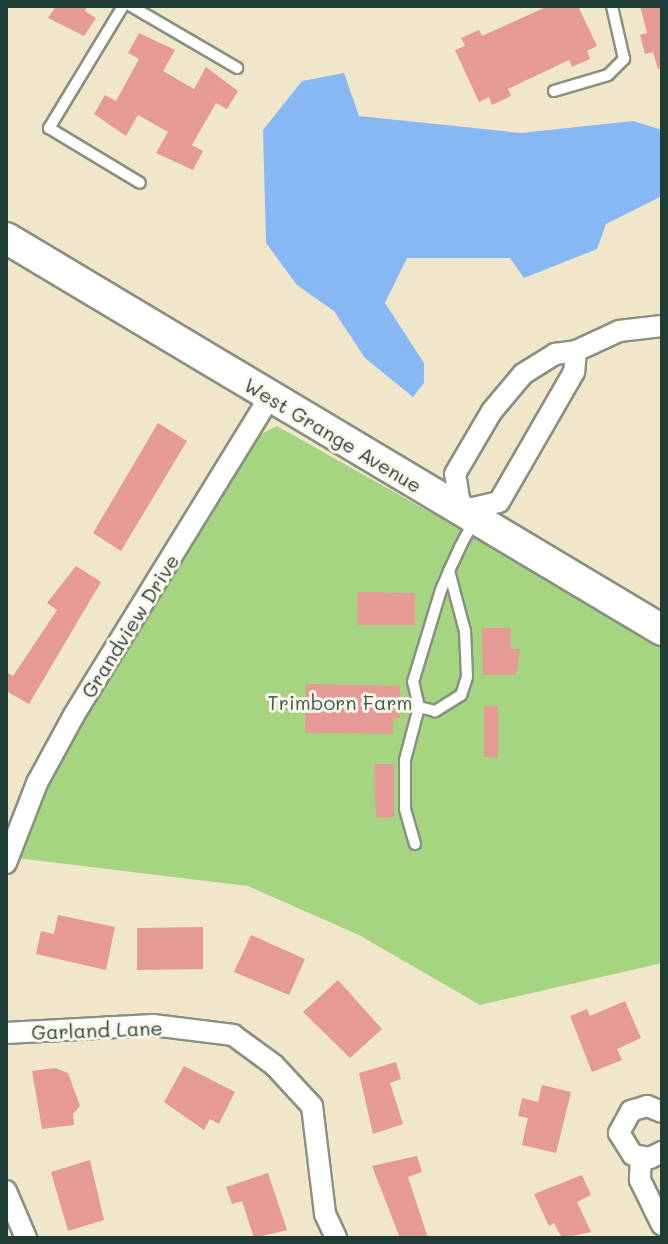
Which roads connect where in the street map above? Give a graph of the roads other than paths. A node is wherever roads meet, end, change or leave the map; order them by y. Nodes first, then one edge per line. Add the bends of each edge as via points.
1 (123, 6) edge
2 (131, 6) edge
3 (612, 6) edge
4 (237, 68) dead end
5 (554, 91) dead end
6 (140, 183) dead end
7 (6, 238) edge
8 (662, 326) edge
9 (576, 351) junction
10 (269, 398) junction
11 (468, 515) junction
12 (449, 571) junction
13 (662, 630) edge
14 (419, 707) junction
15 (415, 844) dead end
16 (6, 863) edge
17 (6, 1033) edge
18 (662, 1112) edge
19 (662, 1152) edge
20 (641, 1158) junction
21 (6, 1191) edge
22 (662, 1225) edge
23 (26, 1238) edge
24 (336, 1238) edge

1 - 6 lane via 49,128
2 - 4 lane
3 - 5 lane via 624,59 608,75
7 - 10 street, West Grange Avenue
8 - 9 street via 619,331
9 - 11 street via 574,372 499,502
9 - 11 street via 555,354 523,374 492,411 455,474
10 - 11 street, West Grange Avenue
10 - 16 street, Grandview Drive via 66,728 37,783
11 - 12 lane
11 - 13 street, West Grange Avenue
12 - 14 lane via 413,682
12 - 14 lane via 465,631 467,677 461,695 444,709
14 - 15 lane via 405,760 405,808
17 - 24 street, Garland Lane via 153,1025 233,1035 274,1065 312,1106 325,1214
18 - 20 street via 639,1107 620,1125 626,1149
19 - 20 street
20 - 22 street via 640,1180
21 - 23 street

